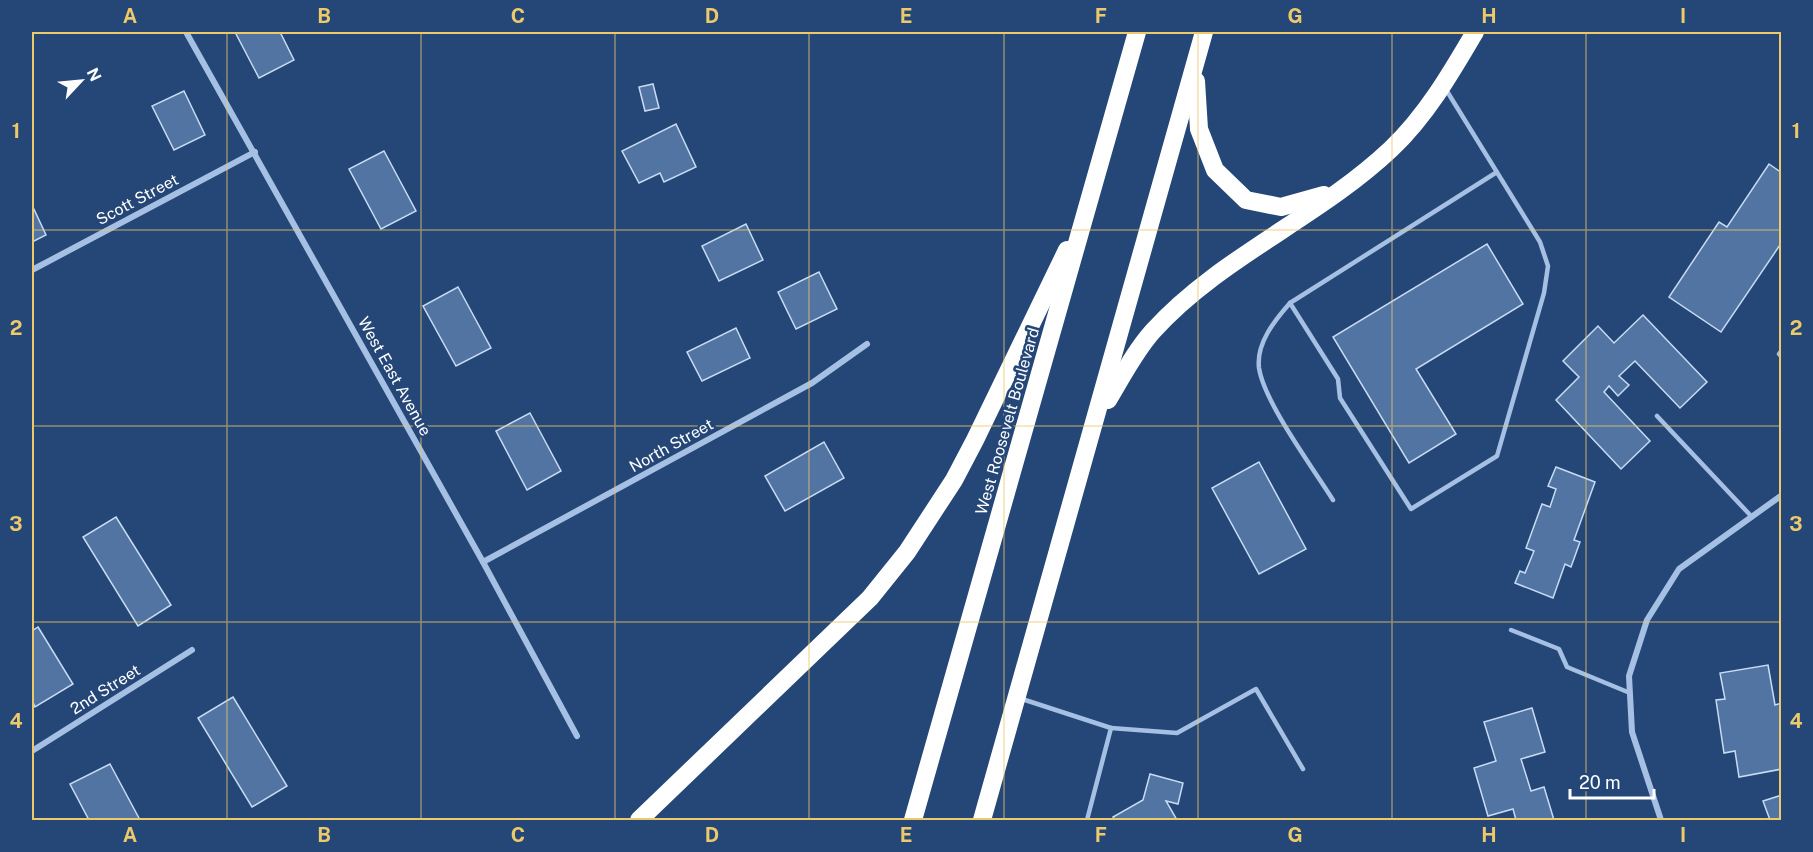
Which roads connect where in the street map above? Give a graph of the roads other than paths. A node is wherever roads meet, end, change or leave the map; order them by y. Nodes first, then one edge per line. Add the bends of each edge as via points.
1 (186, 32) edge
2 (1137, 32) edge
3 (1204, 32) edge
4 (1475, 32) edge
5 (1195, 65) junction
6 (1444, 85) junction
7 (255, 152) junction
8 (1497, 172) junction
9 (1340, 190) junction
10 (1088, 208) junction
11 (32, 270) edge
12 (1290, 303) junction
13 (867, 344) dead end
14 (1782, 350) edge
15 (1782, 357) edge
16 (1099, 414) junction
17 (1657, 416) dead end
18 (1782, 495) edge
19 (1333, 500) dead end
20 (1752, 517) junction
21 (483, 562) junction
22 (1511, 630) dead end
23 (192, 650) dead end
24 (1630, 693) junction
25 (1017, 698) junction
26 (1111, 728) junction
27 (577, 736) dead end
28 (32, 751) edge
29 (1303, 769) dead end
30 (639, 820) edge
31 (913, 820) edge
32 (982, 820) edge
33 (1087, 820) edge
34 (1661, 820) edge

1 - 7 street, West East Avenue
2 - 10 highway, West Roosevelt Boulevard
3 - 5 highway
4 - 6 highway
5 - 9 highway via 1199,129 1215,170 1246,200 1281,207
5 - 16 highway
6 - 8 lane
6 - 9 highway via 1391,148
7 - 11 street, Scott Street
7 - 21 street, West East Avenue
8 - 12 lane
8 - 12 lane via 1540,242 1548,266 1544,293 1497,456 1411,508 1340,398 1338,379
9 - 16 highway via 1203,285 1152,332
10 - 30 highway via 954,480 907,552 870,598
10 - 31 highway, West Roosevelt Boulevard
12 - 19 lane via 1268,329 1259,367 1274,406
13 - 21 street, North Street via 812,383
14 - 15 lane
16 - 25 highway
17 - 20 lane
18 - 20 street
20 - 24 street via 1679,569 1647,620 1629,676
21 - 27 street, West East Avenue
22 - 24 lane via 1559,649 1567,667
23 - 28 street, 2nd Street
24 - 34 street via 1632,732
25 - 26 lane
25 - 32 highway
26 - 29 lane via 1177,733 1256,689
26 - 33 lane

